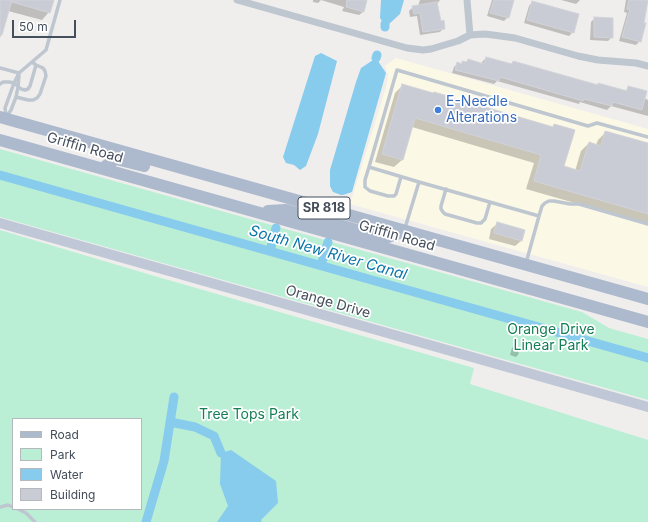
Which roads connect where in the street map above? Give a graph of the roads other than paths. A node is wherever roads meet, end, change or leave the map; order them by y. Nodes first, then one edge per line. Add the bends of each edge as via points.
1 (60, 0) edge
2 (237, 0) edge
3 (467, 0) edge
4 (470, 35) junction
5 (32, 62) junction
6 (36, 65) junction
7 (648, 66) edge
8 (0, 68) edge
9 (19, 73) junction
10 (14, 83) junction
11 (0, 84) edge
12 (18, 87) junction
13 (16, 97) junction
14 (2, 120) edge
15 (648, 137) edge
16 (0, 140) edge
17 (369, 167) junction
18 (103, 168) junction
19 (401, 177) junction
20 (418, 182) junction
21 (237, 184) junction
22 (446, 189) junction
23 (490, 202) junction
24 (255, 211) junction
25 (539, 216) junction
26 (0, 223) edge
27 (648, 224) edge
28 (405, 231) junction
29 (525, 265) junction
30 (648, 299) edge
31 (648, 322) edge
32 (648, 407) edge
33 (0, 507) edge
34 (12, 507) edge
35 (20, 510) edge
36 (35, 522) edge

1 - 5 lane via 46,50
2 - 4 street via 407,48 423,50 439,47
3 - 4 street
4 - 7 street via 515,38 578,56
5 - 6 lane
5 - 9 lane
6 - 12 lane via 30,86 25,90
6 - 13 lane via 43,68 46,76 40,94 33,100
8 - 9 lane
9 - 10 lane
9 - 12 lane
10 - 11 lane
10 - 12 lane
10 - 14 lane
12 - 13 lane
13 - 14 lane via 12,110
14 - 21 main road, Griffin Road / SR 818
15 - 17 lane via 597,123 588,126 397,70
16 - 18 main road, Griffin Road / SR 818
17 - 19 lane
17 - 19 lane via 365,187 370,191 391,197 396,194
18 - 21 main road via 116,159 215,183
18 - 24 main road, Griffin Road / SR 818
19 - 20 lane
20 - 22 lane
20 - 28 lane
21 - 28 main road, Griffin Road / SR 818
22 - 23 lane
22 - 23 lane via 441,206 445,214 481,223 485,219
23 - 25 lane
24 - 28 main road via 286,210 385,238
24 - 31 main road, Griffin Road / SR 818
25 - 27 lane via 545,203 554,201 579,204
25 - 29 lane
26 - 32 street, Orange Drive
28 - 29 main road, Griffin Road / SR 818
29 - 30 main road, Griffin Road / SR 818
33 - 34 lane
35 - 36 lane

